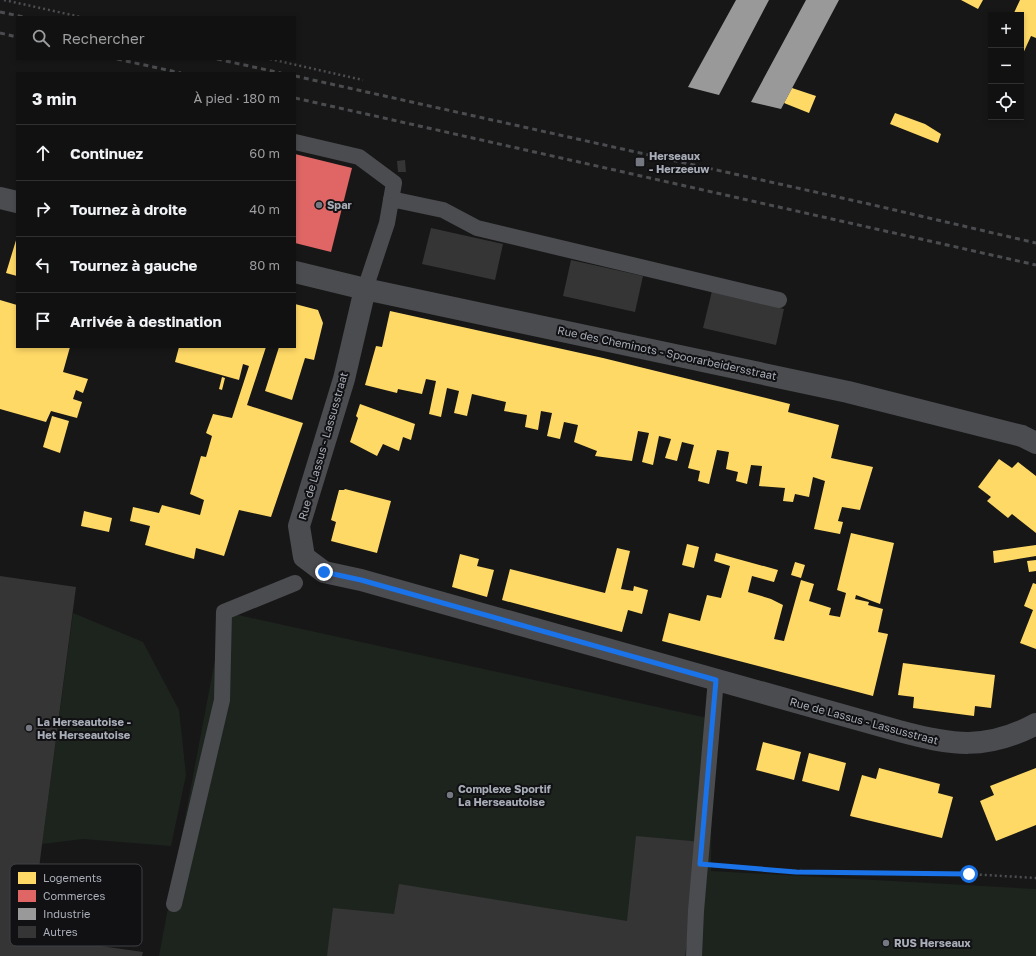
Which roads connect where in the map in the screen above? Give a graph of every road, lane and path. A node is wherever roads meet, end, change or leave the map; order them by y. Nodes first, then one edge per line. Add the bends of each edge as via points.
1 (4, 0) edge
2 (76, 16) edge
3 (274, 60) edge
4 (364, 80) dead end
5 (296, 142) edge
6 (0, 198) edge
7 (391, 199) junction
8 (16, 202) edge
9 (296, 272) edge
10 (365, 289) junction
11 (780, 300) dead end
12 (1036, 444) edge
13 (295, 583) dead end
14 (716, 680) junction
15 (1036, 724) edge
16 (700, 864) junction
17 (1036, 878) edge
18 (174, 904) dead end
19 (694, 956) edge

1 - 2 path
3 - 4 path
5 - 7 lane via 359,157 394,183
6 - 8 street
7 - 10 lane via 387,223
7 - 11 lane via 443,210 477,228
9 - 10 street, Rue des Cheminots - Spoorarbeidersstraat
10 - 12 street, Rue des Cheminots - Spoorarbeidersstraat via 848,392 1022,436
10 - 14 street, Rue de Lassus - Lassusstraat via 344,379 300,526 304,557 324,572 361,580
13 - 18 lane via 224,612 222,700
14 - 15 street, Rue de Lassus - Lassusstraat via 946,743 1004,739
14 - 16 lane
16 - 17 path via 796,872 969,874
16 - 19 lane

